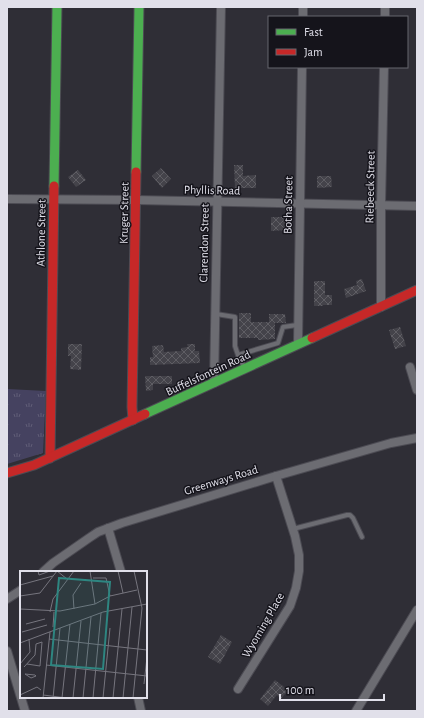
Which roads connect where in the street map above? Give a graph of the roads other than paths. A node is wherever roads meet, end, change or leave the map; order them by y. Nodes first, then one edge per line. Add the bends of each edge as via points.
1 (57, 7) edge
2 (139, 7) edge
3 (220, 7) edge
4 (302, 68) edge
5 (384, 68) edge
6 (7, 198) edge
7 (54, 199) junction
8 (136, 200) junction
9 (217, 202) junction
10 (300, 203) junction
11 (382, 205) junction
12 (417, 206) edge
13 (417, 290) edge
14 (381, 307) junction
15 (215, 313) junction
16 (298, 325) junction
17 (298, 344) junction
18 (238, 355) junction
19 (410, 367) dead end
20 (245, 369) junction
21 (214, 383) junction
22 (417, 390) edge
23 (133, 420) junction
24 (417, 438) edge
25 (50, 458) junction
26 (7, 474) edge
27 (276, 476) junction
28 (108, 528) junction
29 (293, 529) junction
30 (362, 537) dead end
31 (44, 571) edge
32 (121, 571) edge
33 (20, 591) edge
34 (7, 599) edge
35 (417, 610) edge
36 (7, 651) edge
37 (238, 689) dead end
38 (20, 694) edge
39 (21, 698) edge
40 (138, 698) edge
41 (25, 711) edge
42 (141, 711) edge
43 (356, 711) edge

1 - 7 street, Athlone Street
2 - 8 street, Kruger Street
3 - 9 street, Clarendon Street
4 - 10 street, Botha Street
5 - 11 street, Riebeeck Street
6 - 7 street, Phyllis Road
7 - 8 street, Phyllis Road
7 - 25 street, Athlone Street
8 - 9 street, Phyllis Road
8 - 23 street, Kruger Street
9 - 10 street, Phyllis Road
9 - 15 street, Clarendon Street
10 - 11 street, Phyllis Road
10 - 16 street, Botha Street
11 - 12 street, Phyllis Road
11 - 14 street, Riebeeck Street
13 - 14 street, Buffelsfontein Road
14 - 17 street, Buffelsfontein Road
15 - 18 lane via 235,317 235,346
15 - 21 street, Clarendon Street
16 - 17 street, Botha Street
16 - 18 lane via 283,326 278,344
17 - 20 street, Buffelsfontein Road
18 - 20 lane
19 - 22 street
20 - 21 street, Buffelsfontein Road
21 - 23 street, Buffelsfontein Road
23 - 25 street, Buffelsfontein Road
24 - 27 street, Greenways Road via 391,442
25 - 26 street, Buffelsfontein Road
27 - 28 street, Greenways Road
27 - 29 street, Wyoming Place
28 - 31 street, Greenways Road via 89,538
28 - 32 street
29 - 30 lane via 347,514 352,518
29 - 37 street, Wyoming Place via 299,556 299,571 290,606
33 - 34 street
35 - 43 street
36 - 38 street
39 - 41 street
40 - 42 street

